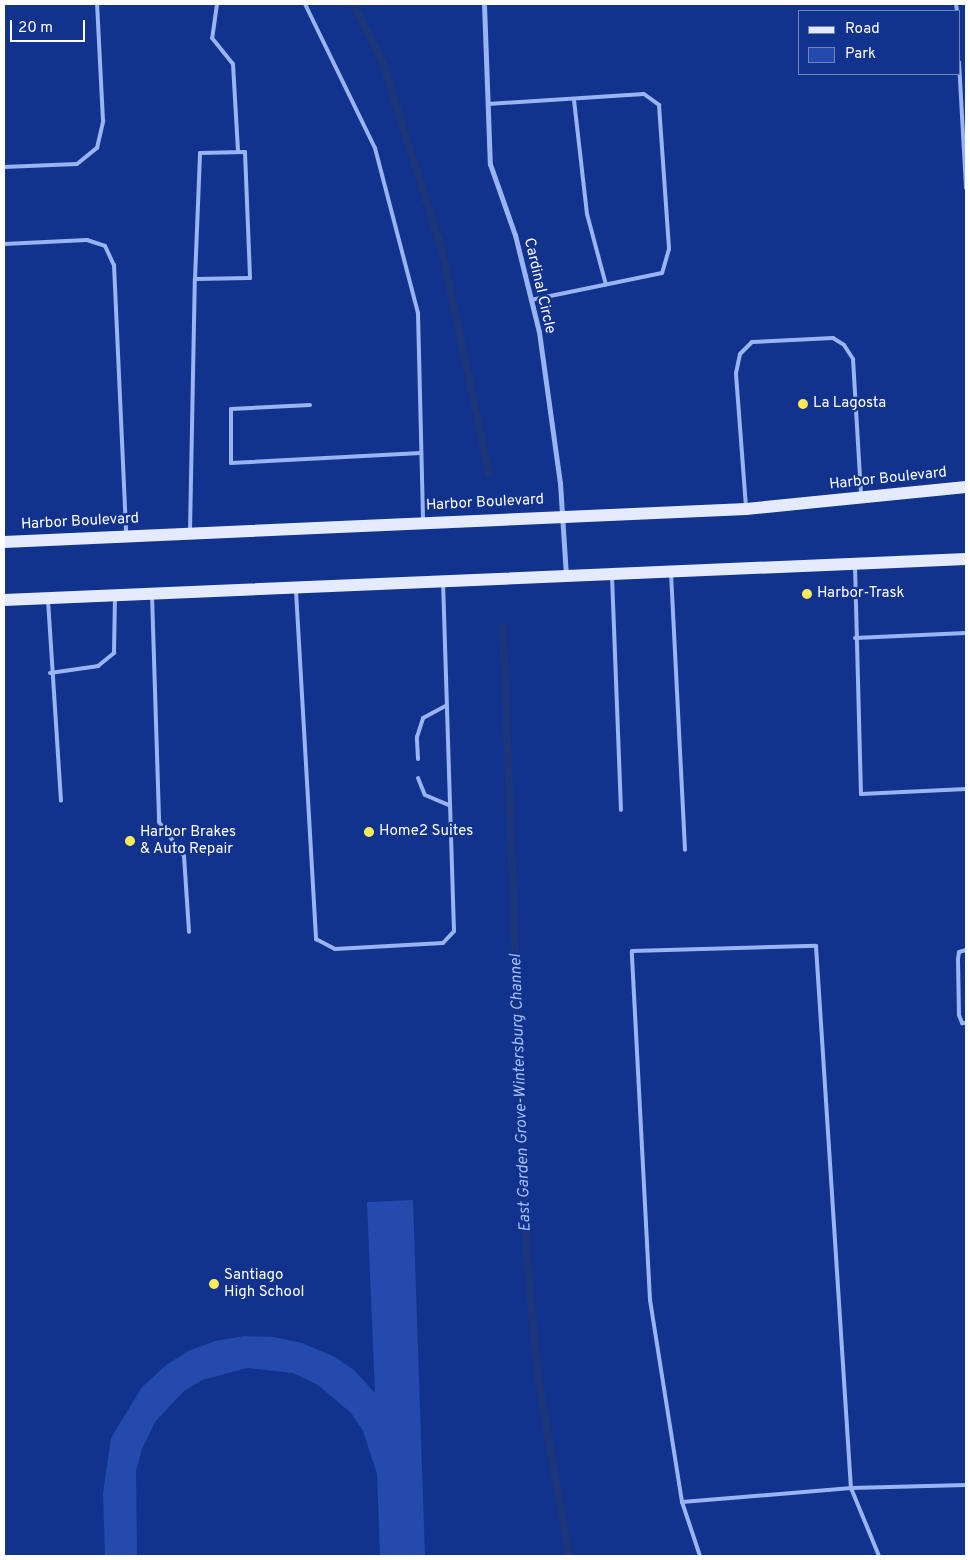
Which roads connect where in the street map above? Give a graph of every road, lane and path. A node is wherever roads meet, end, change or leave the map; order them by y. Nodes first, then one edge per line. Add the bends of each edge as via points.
1 (97, 4) edge
2 (217, 4) edge
3 (305, 4) edge
4 (484, 4) edge
5 (960, 75) edge
6 (574, 100) junction
7 (488, 104) junction
8 (238, 152) junction
9 (4, 167) edge
10 (966, 188) edge
11 (4, 244) edge
12 (195, 279) junction
13 (606, 286) junction
14 (531, 300) junction
15 (310, 405) dead end
16 (421, 453) junction
17 (966, 487) edge
18 (862, 500) junction
19 (746, 509) junction
20 (564, 516) junction
21 (423, 522) junction
22 (190, 534) junction
23 (126, 536) junction
24 (4, 542) edge
25 (966, 559) edge
26 (855, 563) junction
27 (671, 571) junction
28 (612, 574) junction
29 (566, 576) junction
30 (443, 581) junction
31 (296, 587) junction
32 (152, 593) junction
33 (115, 595) junction
34 (48, 598) junction
35 (4, 600) edge
36 (966, 633) edge
37 (855, 638) junction
38 (50, 673) junction
39 (447, 705) junction
40 (418, 759) dead end
41 (418, 778) dead end
42 (966, 789) edge
43 (61, 801) dead end
44 (449, 805) junction
45 (621, 810) dead end
46 (685, 850) dead end
47 (189, 932) dead end
48 (966, 950) edge
49 (966, 1023) edge
50 (966, 1485) edge
51 (851, 1488) junction
52 (682, 1502) junction
53 (700, 1556) edge
54 (880, 1556) edge

1 - 9 lane via 103,121 97,148 77,164
2 - 8 lane via 212,38 233,64
3 - 16 lane via 375,148 404,258 418,313
4 - 7 street, Cardinal Circle
5 - 10 lane
6 - 7 lane
6 - 13 lane via 587,214
6 - 13 lane via 644,94 659,105 669,249 662,273
7 - 14 street, Cardinal Circle via 490,164 515,235
8 - 12 lane via 200,153
8 - 12 lane via 245,152 250,278
11 - 23 lane via 87,240 105,246 114,264
12 - 22 lane
13 - 14 lane
14 - 20 street, Cardinal Circle via 539,332
15 - 16 lane via 231,409 231,463
16 - 21 lane
17 - 18 main road, Harbor Boulevard
18 - 19 main road, Harbor Boulevard
18 - 19 lane via 853,359 844,345 834,338 752,342 740,354 736,373
19 - 20 main road, Harbor Boulevard
20 - 21 main road, Harbor Boulevard
20 - 29 street, Cardinal Circle
21 - 22 main road, Harbor Boulevard
22 - 23 main road, Harbor Boulevard
23 - 24 main road, Harbor Boulevard
25 - 26 main road
26 - 27 main road
26 - 37 lane
27 - 28 main road
27 - 46 lane
28 - 29 main road
28 - 45 lane
29 - 30 main road
30 - 31 main road
30 - 39 lane
31 - 32 main road
31 - 44 lane via 316,939 335,949 443,943 454,931
32 - 33 main road
32 - 47 lane via 159,822 184,856
33 - 34 main road
33 - 38 lane via 114,653 98,666
34 - 35 main road
34 - 38 lane
36 - 37 lane
37 - 42 lane via 861,794
38 - 43 lane
39 - 40 lane via 423,718 417,737
39 - 44 lane
41 - 44 lane via 425,795
48 - 49 lane via 959,952 958,959 959,1015 962,1023
50 - 51 lane
51 - 52 lane
51 - 52 lane via 816,946 632,951 650,1300
51 - 54 lane
52 - 53 lane

